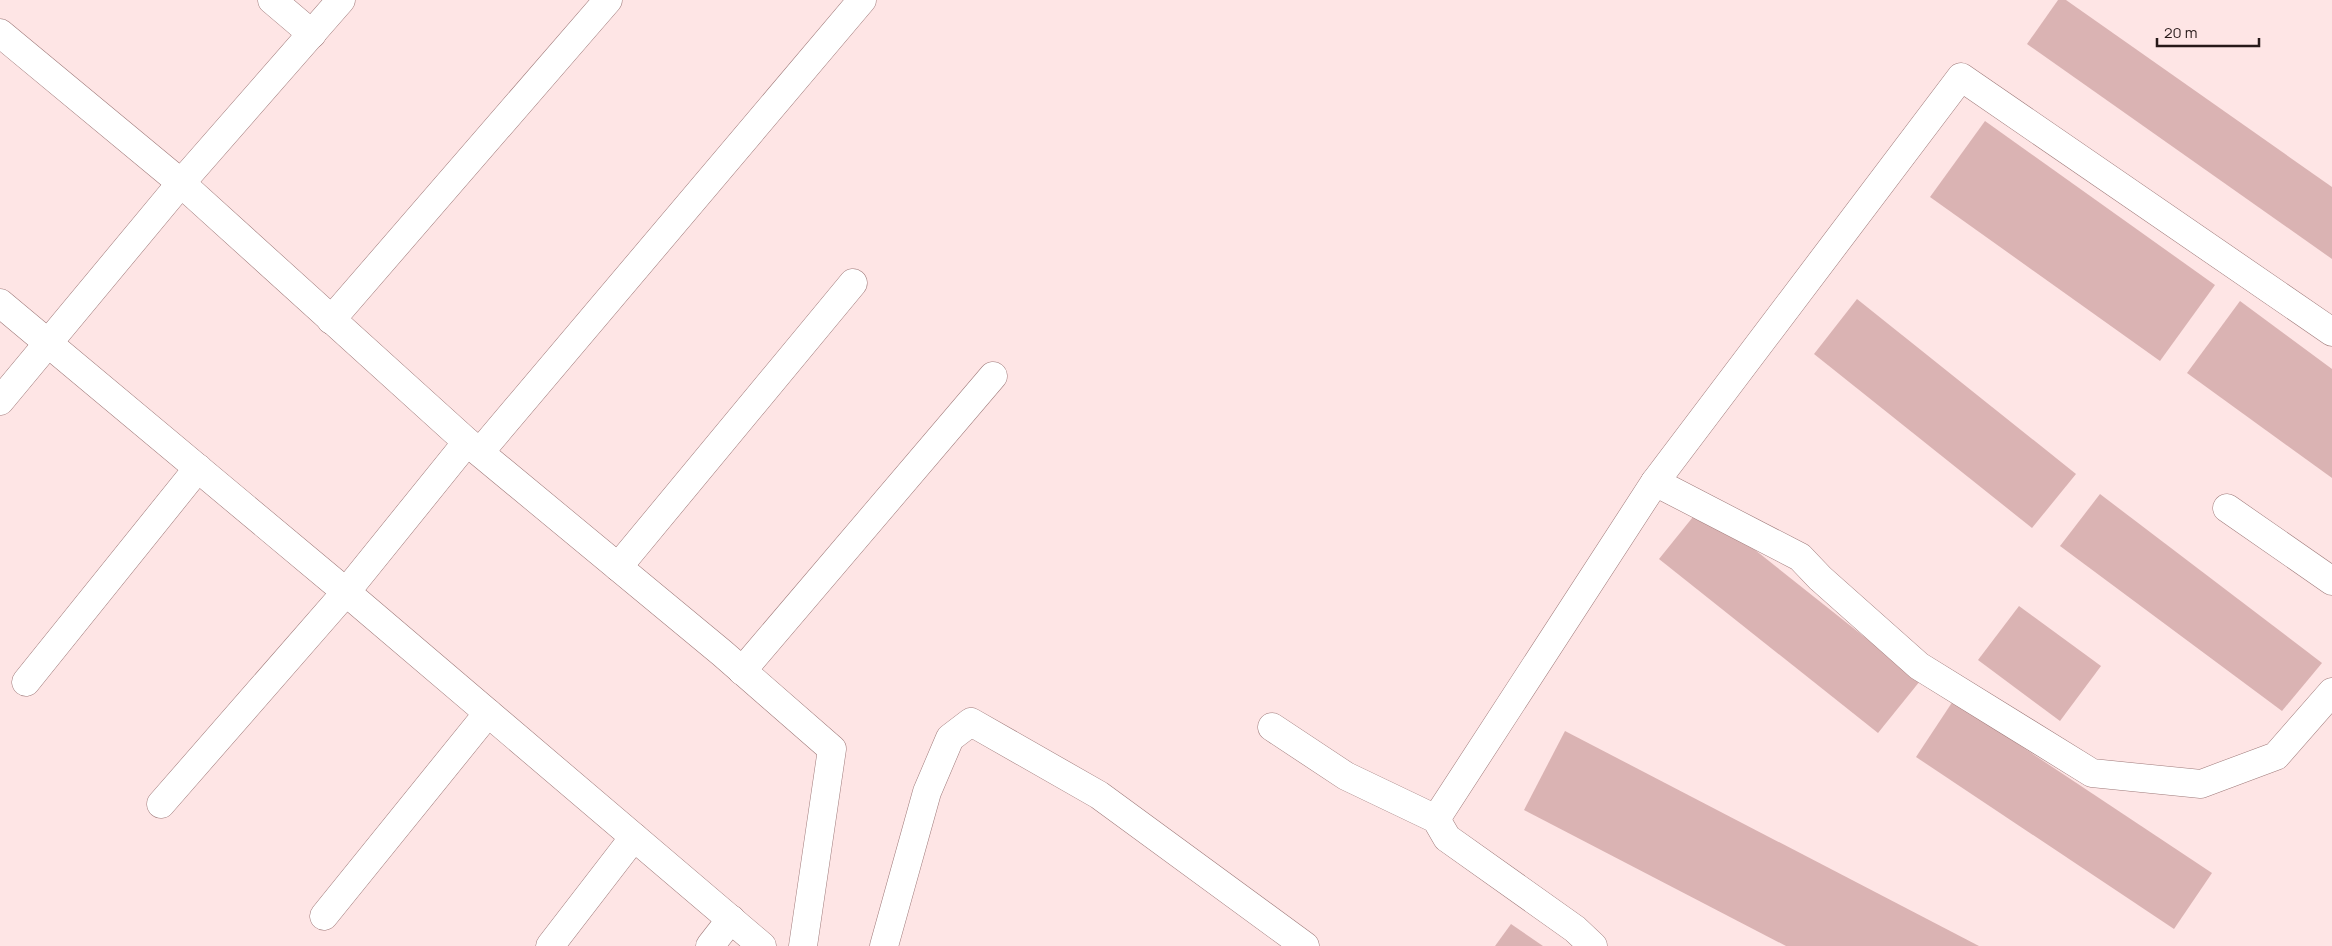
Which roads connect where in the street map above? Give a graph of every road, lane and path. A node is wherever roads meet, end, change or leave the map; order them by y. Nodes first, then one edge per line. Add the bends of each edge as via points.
1 (272, 0) edge
2 (341, 0) edge
3 (608, 0) edge
4 (862, 0) edge
5 (0, 33) edge
6 (312, 34) junction
7 (181, 183) junction
8 (853, 282) dead end
9 (0, 303) edge
10 (331, 320) junction
11 (2329, 325) edge
12 (49, 343) junction
13 (993, 376) dead end
14 (0, 401) edge
15 (474, 447) junction
16 (198, 468) junction
17 (1655, 482) junction
18 (2227, 508) dead end
19 (618, 567) junction
20 (2332, 581) edge
21 (346, 592) junction
22 (742, 671) junction
23 (26, 682) dead end
24 (2332, 692) edge
25 (488, 713) junction
26 (1272, 727) dead end
27 (161, 804) dead end
28 (1436, 820) junction
29 (634, 837) junction
30 (324, 916) dead end
31 (731, 919) junction
32 (550, 946) edge
33 (710, 946) edge
34 (762, 946) edge
35 (803, 946) edge
36 (884, 946) edge
37 (1305, 946) edge
38 (1593, 946) edge

1 - 6 street
2 - 6 street
3 - 10 street
4 - 15 street
5 - 7 street
6 - 7 street
7 - 10 street
7 - 12 street
8 - 19 street
9 - 12 street
10 - 15 street
11 - 17 street via 1961,77
12 - 14 street
12 - 16 street
13 - 22 street
15 - 19 street
15 - 21 street
16 - 21 street
16 - 23 street
17 - 24 street via 1800,557 1918,666 2092,773 2201,784 2276,756
17 - 28 street
18 - 20 street
19 - 22 street
21 - 25 street
21 - 27 street
22 - 35 street via 832,749
25 - 29 street
25 - 30 street
26 - 28 street via 1346,776
28 - 38 street via 1447,838
29 - 31 street
29 - 32 street
31 - 33 street
31 - 34 street
36 - 37 street via 927,792 950,738 971,722 1099,795

